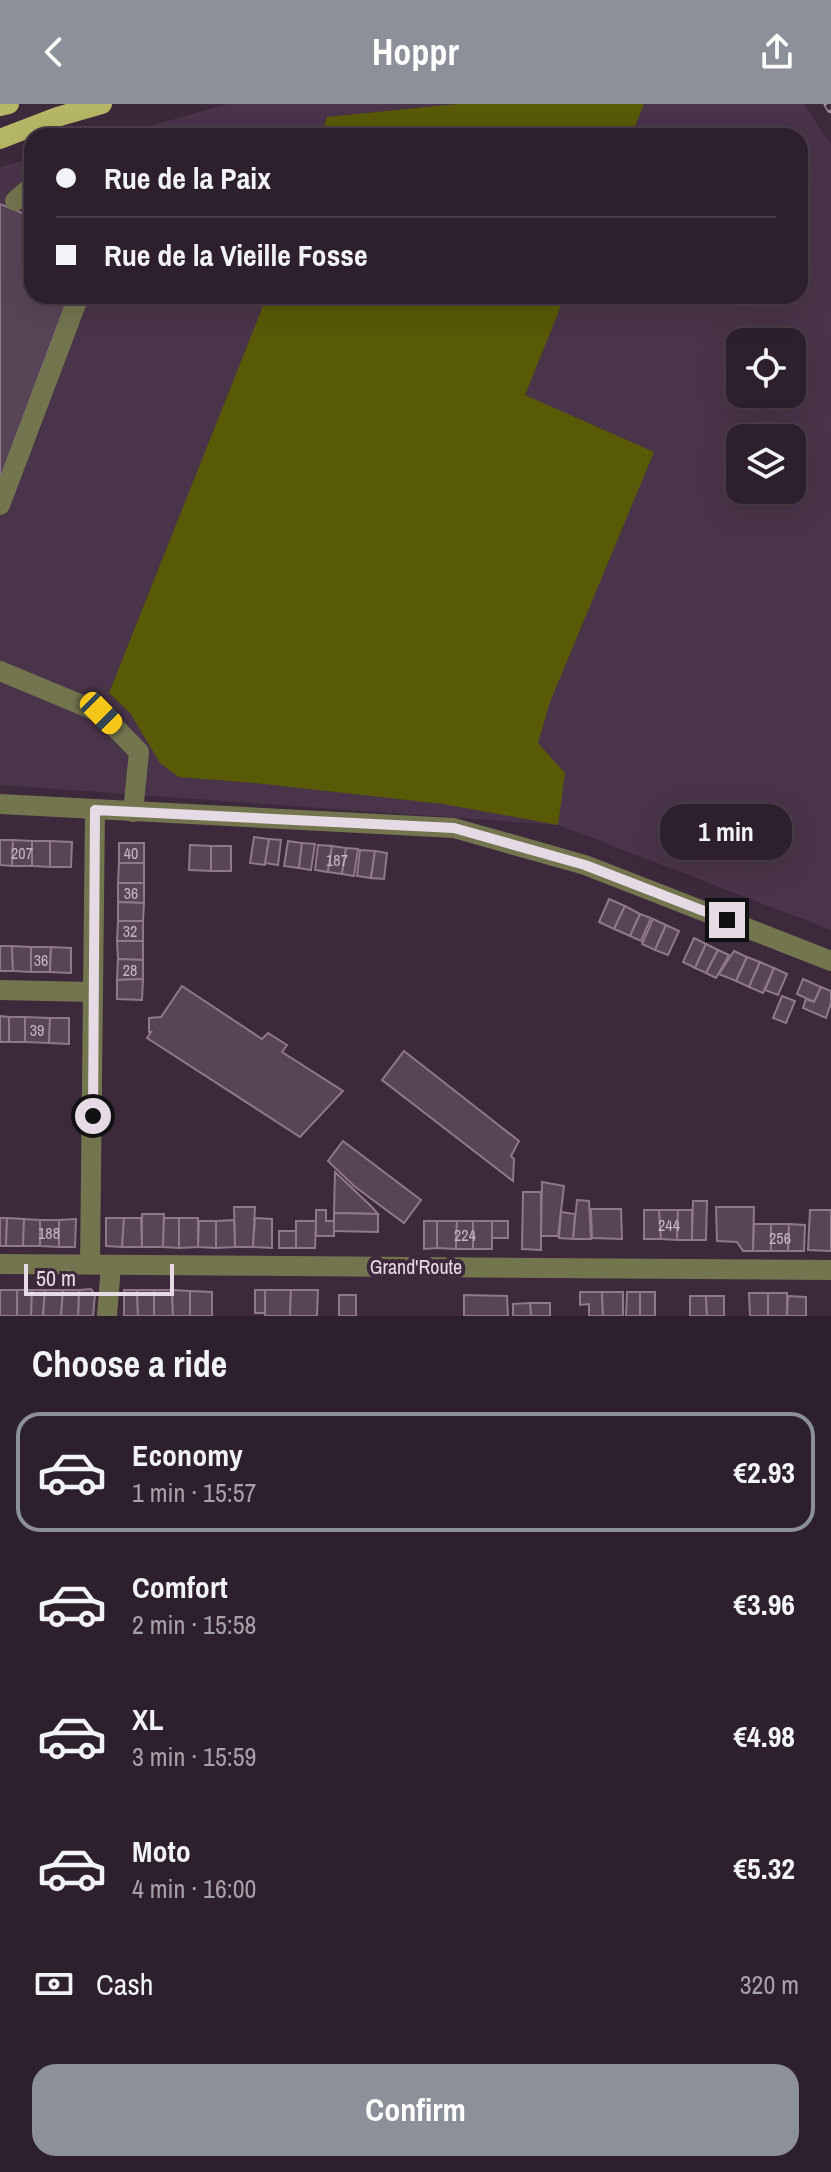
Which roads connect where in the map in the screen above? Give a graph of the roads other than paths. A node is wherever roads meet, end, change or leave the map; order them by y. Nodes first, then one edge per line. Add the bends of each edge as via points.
1 (9, 104) edge
2 (102, 104) edge
3 (0, 106) edge
4 (28, 128) edge
5 (24, 130) edge
6 (0, 139) edge
7 (24, 193) edge
8 (15, 201) dead end
9 (76, 304) edge
10 (0, 505) edge
11 (0, 671) edge
12 (0, 804) edge
13 (95, 810) junction
14 (133, 812) junction
15 (831, 961) edge
16 (0, 990) edge
17 (92, 992) junction
18 (0, 1264) edge
19 (90, 1264) junction
20 (111, 1265) junction
21 (831, 1270) edge
22 (107, 1316) edge

1 - 3 main road
2 - 4 main road
5 - 6 main road
7 - 8 street
9 - 10 street
11 - 14 street via 101,713 139,752
12 - 13 street
13 - 14 street
13 - 17 street
14 - 15 street via 454,828 585,865
16 - 17 street
17 - 19 street
18 - 19 street, Grand'Route
19 - 20 street, Grand'Route
20 - 21 street, Grand'Route
20 - 22 street

